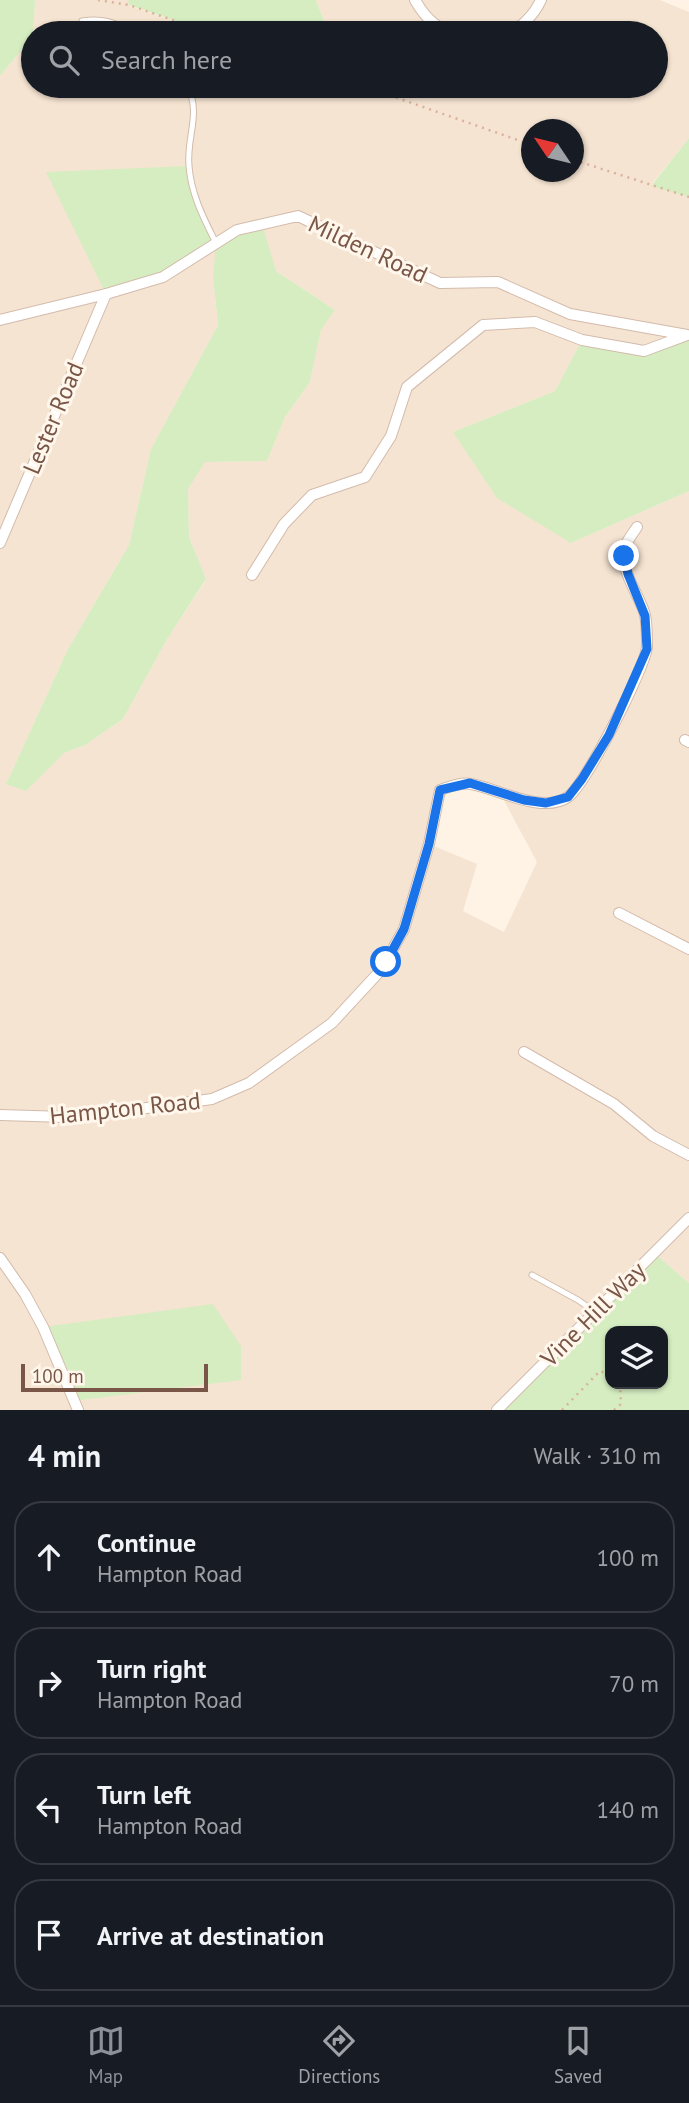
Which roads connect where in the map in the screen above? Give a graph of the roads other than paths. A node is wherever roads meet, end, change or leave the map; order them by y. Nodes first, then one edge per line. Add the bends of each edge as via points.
1 (415, 0) edge
2 (541, 0) edge
3 (82, 21) dead end
4 (108, 21) edge
5 (431, 21) edge
6 (525, 21) edge
7 (194, 98) edge
8 (216, 243) junction
9 (106, 294) junction
10 (0, 320) edge
11 (637, 527) dead end
12 (0, 543) edge
13 (252, 575) dead end
14 (619, 913) dead end
15 (689, 948) edge
16 (524, 1052) dead end
17 (0, 1115) edge
18 (689, 1155) edge
19 (689, 1218) edge
20 (0, 1258) edge
21 (532, 1275) dead end
22 (595, 1312) junction
23 (78, 1410) edge
24 (497, 1410) edge

1 - 5 street
2 - 6 street
3 - 4 lane
7 - 8 lane via 189,166 199,211
8 - 9 street, Milden Road via 163,277
8 - 13 street, Milden Road via 237,230 298,216 440,283 498,282 570,314 687,335 643,351 582,340 535,322 483,325 407,387 391,436 365,477 312,495 284,524
9 - 10 street, Milden Road
9 - 12 street, Lester Road
11 - 17 street, Hampton Road via 624,556 645,616 647,649 609,735 582,779 568,797 546,803 470,783 440,790 404,929 382,970 332,1023 249,1083 212,1099 103,1115
14 - 15 street
16 - 18 street via 614,1104 653,1136
19 - 22 street, Vine Hill Way
20 - 23 street via 43,1327
21 - 22 lane
22 - 24 street, Vine Hill Way

